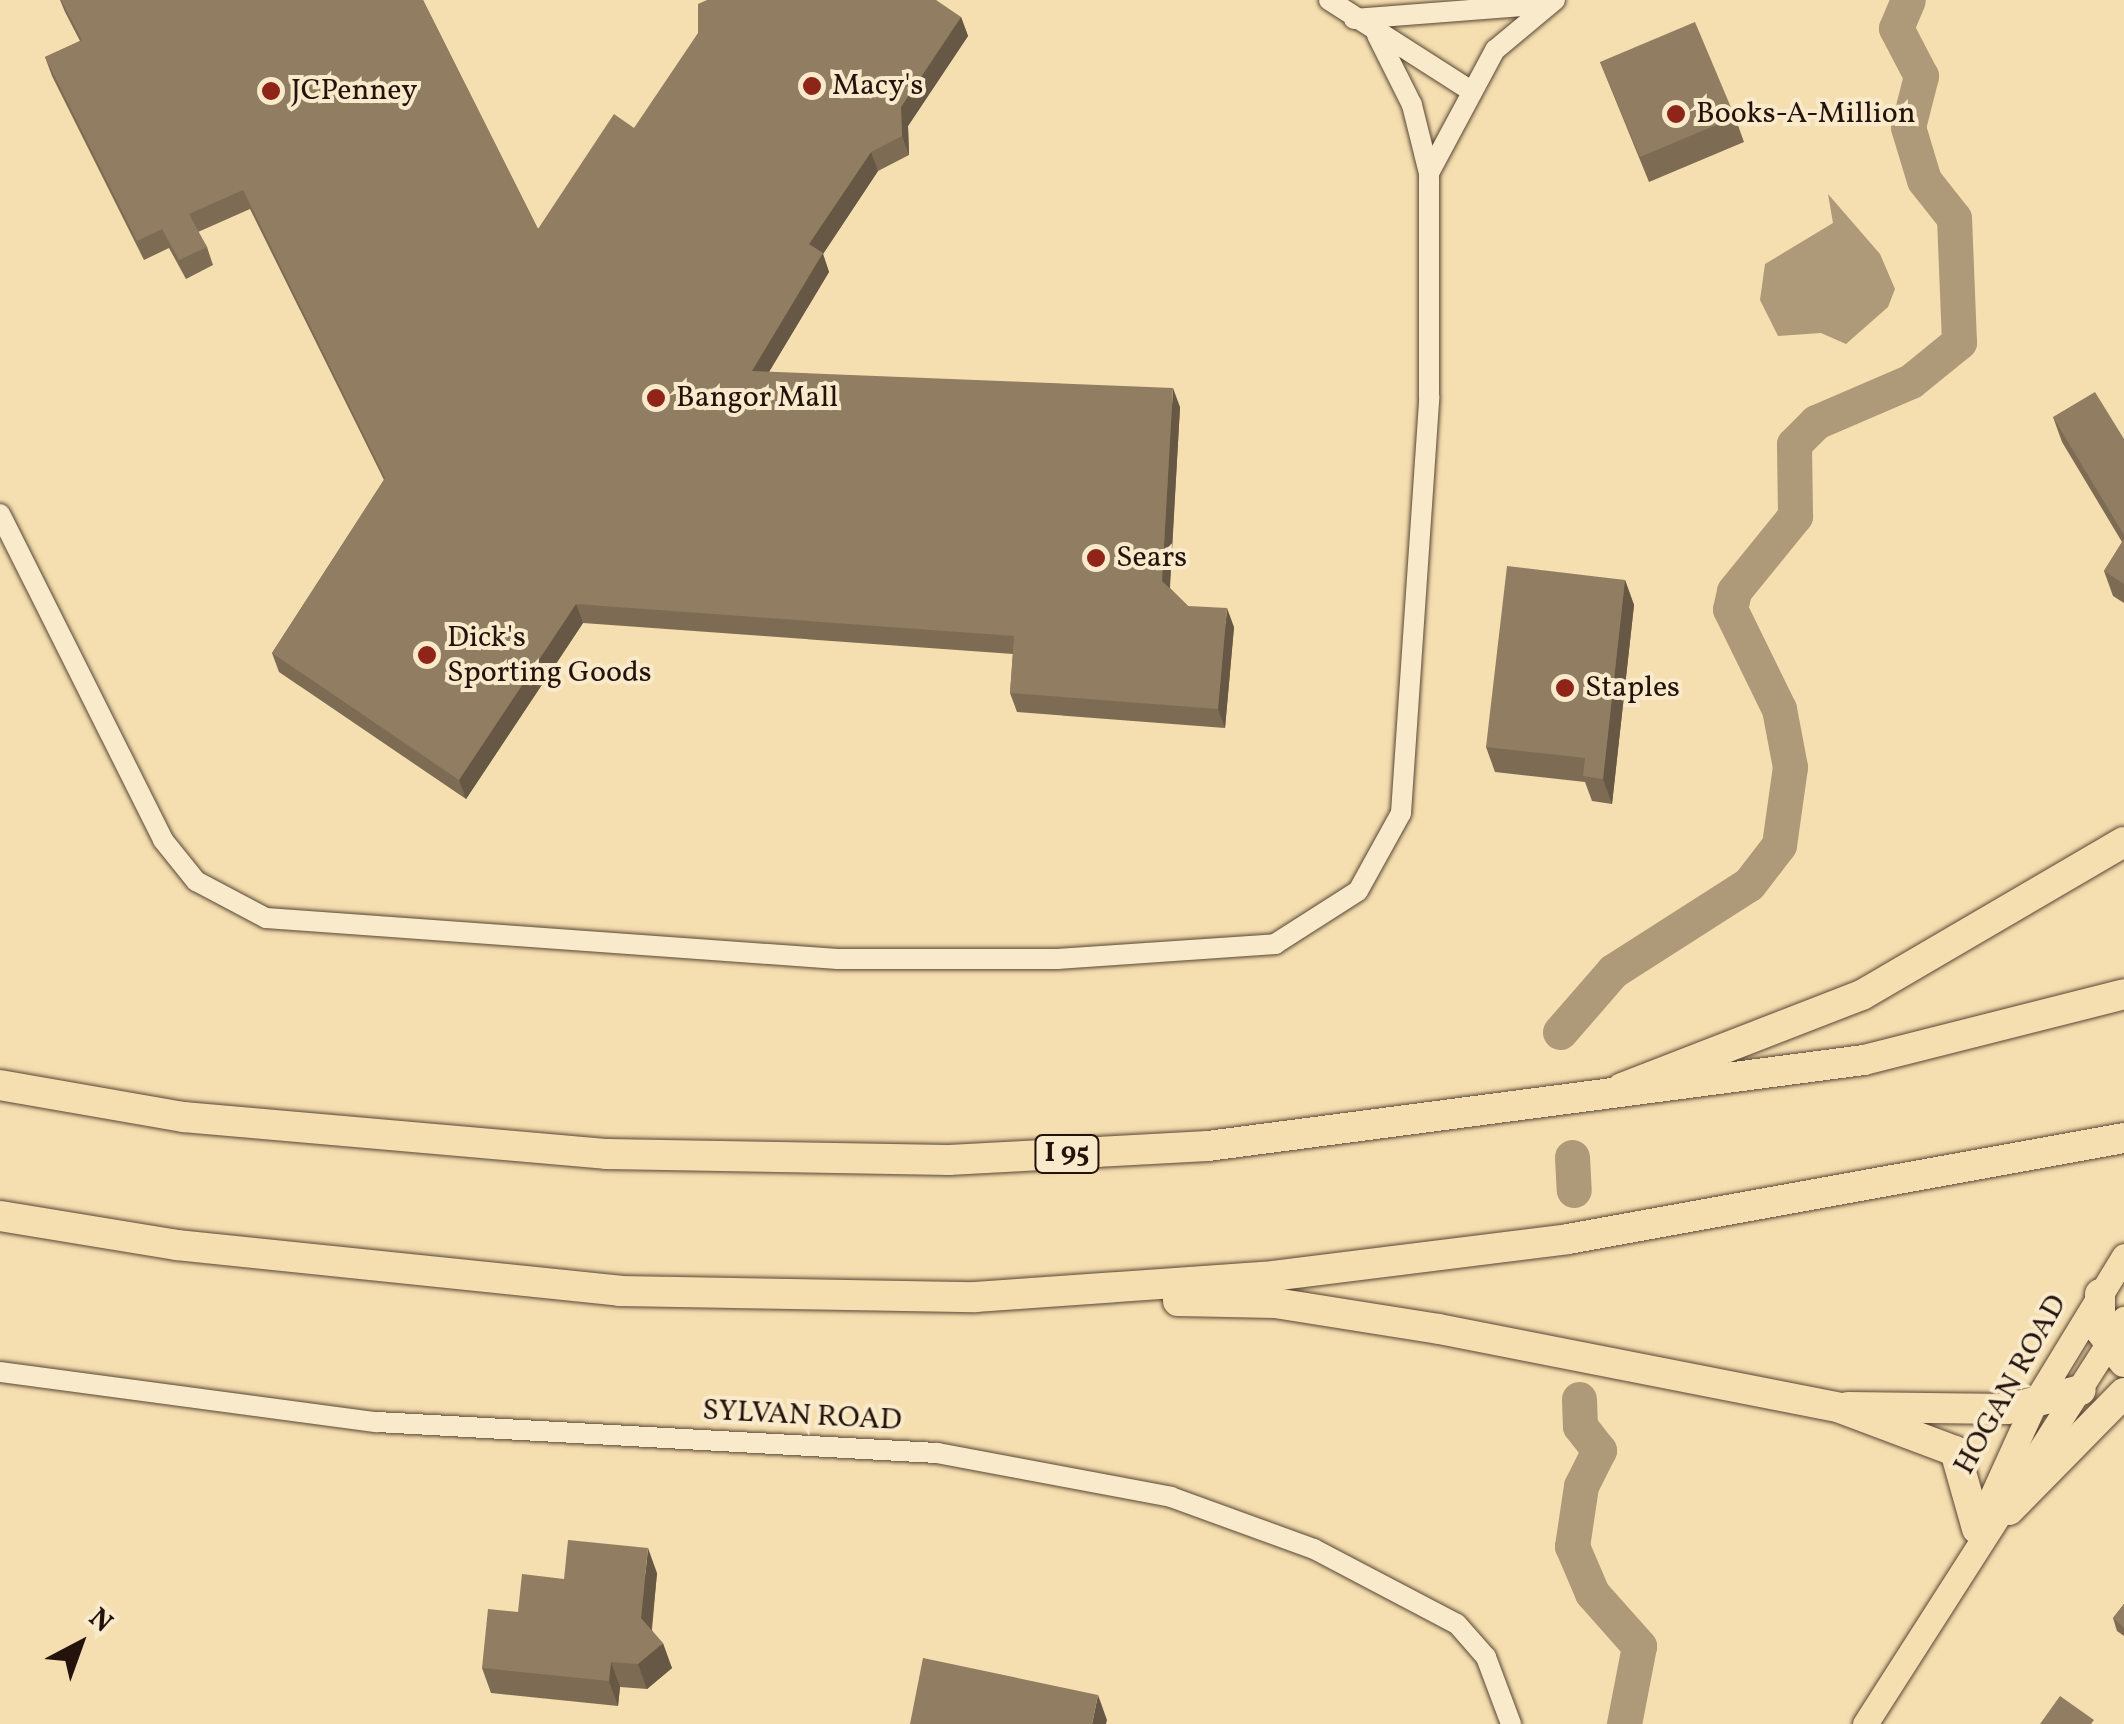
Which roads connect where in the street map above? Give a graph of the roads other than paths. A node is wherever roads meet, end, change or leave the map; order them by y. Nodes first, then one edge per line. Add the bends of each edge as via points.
1 (1329, 0) edge
2 (1552, 2) edge
3 (1354, 19) junction
4 (1376, 33) junction
5 (1470, 90) junction
6 (1429, 173) junction
7 (0, 514) edge
8 (2124, 842) edge
9 (2124, 994) edge
10 (0, 1085) edge
11 (1608, 1096) junction
12 (2124, 1138) edge
13 (0, 1216) edge
14 (2124, 1256) edge
15 (2100, 1294) junction
16 (975, 1298) junction
17 (2124, 1319) edge
18 (2116, 1355) edge
19 (0, 1372) edge
20 (2081, 1390) junction
21 (2124, 1394) edge
22 (2036, 1402) junction
23 (1840, 1408) junction
24 (2009, 1510) junction
25 (1974, 1541) junction
26 (1511, 1724) edge
27 (1865, 1724) edge

1 - 3 street
2 - 3 street
2 - 5 street via 1495,50
3 - 4 street
4 - 5 street
4 - 6 street via 1412,105
5 - 6 street
6 - 7 street via 1429,397 1406,790 1392,841 1358,891 1274,944 1019,960 838,959 266,918 196,881 163,840
8 - 11 highway via 1862,994 1651,1070
9 - 11 highway, I 95 via 1864,1060
10 - 11 highway, I 95 via 184,1117 607,1154 949,1160 1208,1146
12 - 16 highway via 1568,1239 1264,1277
13 - 16 highway via 177,1245 620,1291
14 - 15 main road, HOGAN ROAD
15 - 18 highway
15 - 22 main road, HOGAN ROAD
16 - 23 highway via 1275,1303
17 - 18 main road, HOGAN ROAD
18 - 20 main road, HOGAN ROAD
19 - 26 street, SYLVAN ROAD via 377,1422 937,1453 1171,1497 1314,1549 1456,1624 1486,1658
20 - 22 highway
20 - 24 main road, HOGAN ROAD
21 - 24 highway
22 - 23 highway via 1974,1410
22 - 25 main road, HOGAN ROAD
23 - 25 highway via 1954,1452
24 - 25 main road, HOGAN ROAD
25 - 27 main road, HOGAN ROAD

